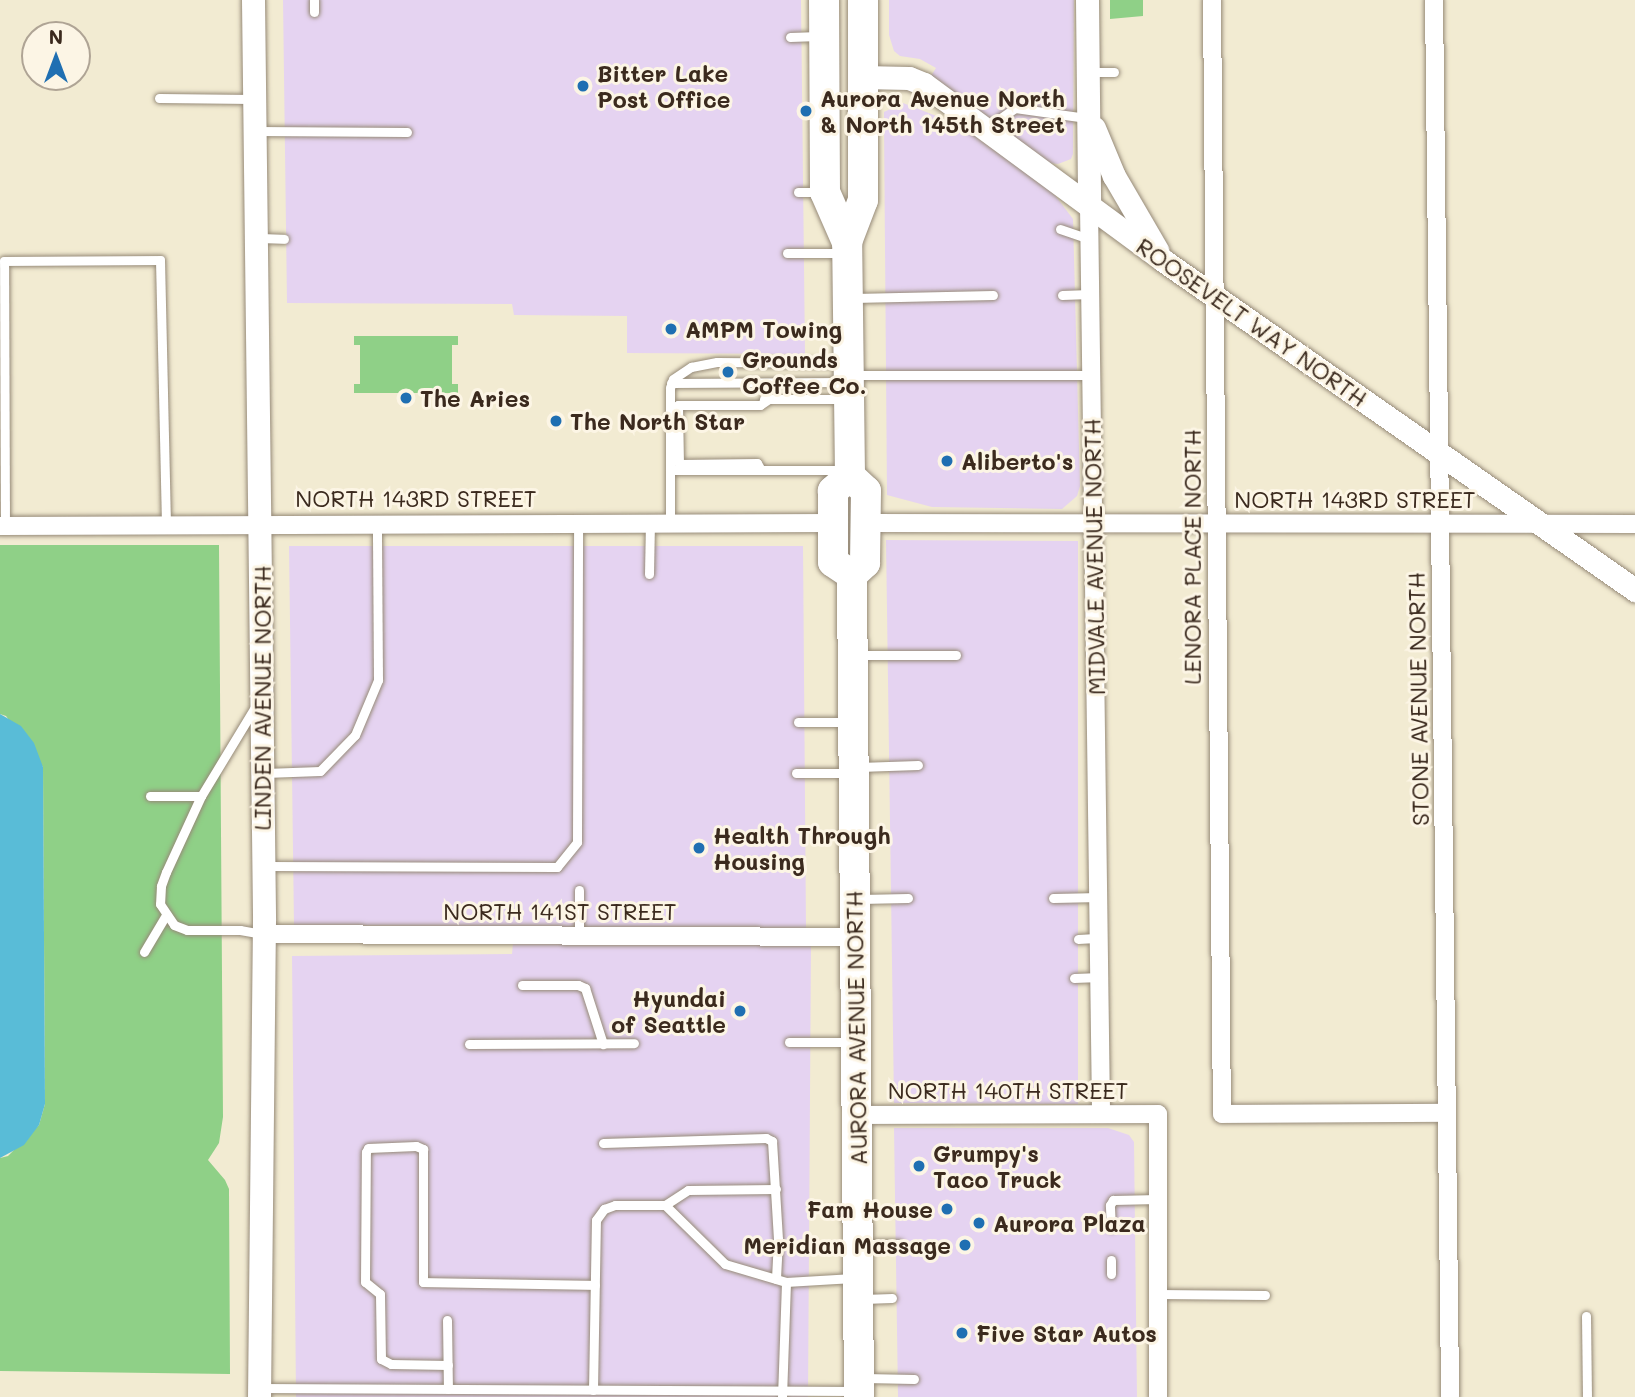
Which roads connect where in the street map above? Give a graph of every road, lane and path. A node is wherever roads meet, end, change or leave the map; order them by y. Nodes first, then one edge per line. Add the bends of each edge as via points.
1 (253, 0) edge
2 (314, 0) edge
3 (824, 0) edge
4 (863, 0) edge
5 (1087, 0) edge
6 (1212, 0) edge
7 (1434, 0) edge
8 (314, 12) dead end
9 (824, 36) junction
10 (790, 37) dead end
11 (1088, 72) junction
12 (1114, 72) dead end
13 (862, 77) junction
14 (159, 99) dead end
15 (254, 99) junction
16 (1088, 113) junction
17 (984, 130) junction
18 (255, 131) junction
19 (407, 132) dead end
20 (1089, 206) junction
21 (1060, 229) dead end
22 (257, 238) junction
23 (284, 239) dead end
24 (1089, 239) junction
25 (847, 247) junction
26 (788, 253) dead end
27 (1164, 261) junction
28 (1090, 294) junction
29 (993, 295) dead end
30 (1062, 295) dead end
31 (1216, 296) junction
32 (848, 298) junction
33 (793, 363) junction
34 (1092, 375) junction
35 (849, 380) junction
36 (793, 382) junction
37 (671, 383) junction
38 (769, 399) junction
39 (670, 400) junction
40 (1440, 454) junction
41 (670, 470) junction
42 (761, 470) junction
43 (850, 473) junction
44 (1091, 522) junction
45 (261, 523) junction
46 (377, 523) junction
47 (578, 523) junction
48 (650, 523) junction
49 (833, 523) junction
50 (866, 523) junction
51 (1215, 523) junction
52 (1440, 523) junction
53 (1542, 523) junction
54 (166, 524) junction
55 (670, 524) junction
56 (1635, 524) edge
57 (2, 526) edge
58 (649, 574) dead end
59 (852, 575) junction
60 (1635, 590) edge
61 (853, 655) junction
62 (956, 655) dead end
63 (262, 696) junction
64 (798, 722) dead end
65 (853, 722) junction
66 (918, 765) dead end
67 (854, 770) junction
68 (796, 773) dead end
69 (263, 774) junction
70 (150, 796) dead end
71 (201, 796) junction
72 (264, 866) junction
73 (579, 890) dead end
74 (1100, 897) junction
75 (908, 898) dead end
76 (1053, 898) dead end
77 (855, 899) junction
78 (166, 915) junction
79 (264, 934) junction
80 (579, 935) junction
81 (856, 937) junction
82 (1100, 938) junction
83 (1078, 939) dead end
84 (144, 952) dead end
85 (1100, 977) junction
86 (1074, 978) dead end
87 (522, 985) dead end
88 (789, 1042) dead end
89 (857, 1042) junction
90 (634, 1043) dead end
91 (469, 1044) dead end
92 (603, 1044) junction
93 (1447, 1113) junction
94 (1101, 1114) junction
95 (858, 1115) junction
96 (603, 1143) dead end
97 (776, 1189) junction
98 (1158, 1199) junction
99 (665, 1205) junction
100 (1111, 1227) dead end
101 (858, 1244) junction
102 (899, 1244) dead end
103 (1111, 1260) dead end
104 (1111, 1274) dead end
105 (781, 1281) junction
106 (595, 1285) junction
107 (858, 1288) junction
108 (1158, 1294) junction
109 (1265, 1295) dead end
110 (892, 1298) dead end
111 (1586, 1316) dead end
112 (447, 1320) dead end
113 (448, 1365) junction
114 (914, 1379) dead end
115 (448, 1389) junction
116 (859, 1389) edge
117 (593, 1390) junction
118 (259, 1393) edge
119 (782, 1394) edge
120 (1158, 1397) edge
121 (1450, 1397) edge
122 (1587, 1397) edge

1 - 15 street, LINDEN AVENUE NORTH
2 - 8 lane
3 - 9 highway, AURORA AVENUE NORTH
4 - 13 highway, AURORA AVENUE NORTH
5 - 11 street, MIDVALE AVENUE NORTH
6 - 31 street, LENORA PLACE NORTH
7 - 40 street, STONE AVENUE NORTH
9 - 10 lane
9 - 25 highway, AURORA AVENUE NORTH via 811,191
11 - 12 lane
11 - 16 street, MIDVALE AVENUE NORTH
13 - 17 street, ROOSEVELT WAY NORTH via 909,78 924,84
13 - 25 highway, AURORA AVENUE NORTH via 863,200
14 - 15 lane
15 - 18 street, LINDEN AVENUE NORTH
16 - 17 lane via 1016,108
16 - 20 street, MIDVALE AVENUE NORTH
16 - 27 street via 1114,176
17 - 20 street, ROOSEVELT WAY NORTH
18 - 19 lane
18 - 22 street, LINDEN AVENUE NORTH
20 - 24 street, MIDVALE AVENUE NORTH
20 - 27 street, ROOSEVELT WAY NORTH
21 - 24 lane
22 - 23 lane
22 - 45 street, LINDEN AVENUE NORTH
24 - 28 street, MIDVALE AVENUE NORTH
25 - 26 lane
25 - 32 highway, AURORA AVENUE NORTH
27 - 31 street, ROOSEVELT WAY NORTH
28 - 30 lane
28 - 34 street, MIDVALE AVENUE NORTH
29 - 32 lane
31 - 40 street, ROOSEVELT WAY NORTH
31 - 51 street, LENORA PLACE NORTH
32 - 35 highway, AURORA AVENUE NORTH
33 - 35 lane
33 - 36 lane
33 - 37 lane via 703,363 680,372
34 - 35 lane
34 - 44 street, MIDVALE AVENUE NORTH
35 - 36 lane
35 - 38 lane
35 - 43 highway, AURORA AVENUE NORTH
36 - 37 lane
37 - 39 lane
38 - 39 lane
38 - 42 lane via 760,405 678,405 679,464 757,463
39 - 41 lane
40 - 52 street, STONE AVENUE NORTH
40 - 53 street, ROOSEVELT WAY NORTH
41 - 42 lane
41 - 55 lane
42 - 43 lane
43 - 49 highway via 833,491
43 - 50 highway, AURORA AVENUE NORTH via 866,491
44 - 50 street, NORTH 143RD STREET
44 - 51 street, NORTH 143RD STREET
44 - 74 street, MIDVALE AVENUE NORTH
45 - 46 street, NORTH 143RD STREET
45 - 54 street, NORTH 143RD STREET
45 - 63 street, LINDEN AVENUE NORTH
46 - 47 street, NORTH 143RD STREET
46 - 69 lane via 378,680 355,735 320,771
47 - 48 street, NORTH 143RD STREET
47 - 72 lane via 577,842 556,867
48 - 55 street, NORTH 143RD STREET
48 - 58 lane
49 - 55 street, NORTH 143RD STREET
49 - 59 highway via 833,562
50 - 59 highway, AURORA AVENUE NORTH via 865,563
51 - 52 street, NORTH 143RD STREET
51 - 93 street, LENORA PLACE NORTH via 1222,1114
52 - 53 street, NORTH 143RD STREET
52 - 93 street, STONE AVENUE NORTH
53 - 56 street, NORTH 143RD STREET
53 - 60 street, ROOSEVELT WAY NORTH
54 - 57 street, NORTH 143RD STREET
54 - 57 lane via 160,260 4,261
59 - 61 highway, AURORA AVENUE NORTH
61 - 62 lane
61 - 65 highway, AURORA AVENUE NORTH
63 - 69 street, LINDEN AVENUE NORTH
63 - 71 lane
64 - 65 lane
65 - 67 highway, AURORA AVENUE NORTH
66 - 67 lane
67 - 68 lane
67 - 77 highway, AURORA AVENUE NORTH
69 - 72 street, LINDEN AVENUE NORTH
70 - 71 lane
71 - 78 lane via 160,886 160,904
72 - 79 street, LINDEN AVENUE NORTH
73 - 80 lane
74 - 76 lane
74 - 82 street, MIDVALE AVENUE NORTH
75 - 77 lane
77 - 81 highway, AURORA AVENUE NORTH
78 - 79 lane via 187,930
78 - 84 lane
79 - 80 street, NORTH 141ST STREET
79 - 118 street, LINDEN AVENUE NORTH
80 - 81 street, NORTH 141ST STREET
81 - 89 highway, AURORA AVENUE NORTH
82 - 83 lane
82 - 85 street, MIDVALE AVENUE NORTH
85 - 86 lane
85 - 94 street, MIDVALE AVENUE NORTH
87 - 92 lane via 585,988
88 - 89 lane
89 - 95 highway, AURORA AVENUE NORTH
90 - 92 lane
91 - 92 lane
93 - 121 street, STONE AVENUE NORTH
94 - 95 street, NORTH 140TH STREET
94 - 98 street, NORTH 140TH STREET via 1158,1114
95 - 101 highway, AURORA AVENUE NORTH
96 - 97 lane via 766,1138 772,1141
97 - 99 lane via 688,1190
97 - 105 lane
98 - 100 lane via 1113,1200
98 - 108 street
99 - 105 lane via 725,1264
99 - 106 lane via 604,1209 596,1220
101 - 102 lane
101 - 107 highway, AURORA AVENUE NORTH
103 - 104 lane
105 - 107 lane
105 - 119 lane
106 - 113 lane via 423,1282 423,1149 368,1148 365,1282 380,1294 381,1359 391,1364
106 - 117 lane
107 - 110 lane
107 - 116 highway, AURORA AVENUE NORTH
108 - 109 lane
108 - 120 street
111 - 122 lane
112 - 113 lane
113 - 115 lane
114 - 116 lane
115 - 117 lane
115 - 118 lane
116 - 119 lane
117 - 119 lane

